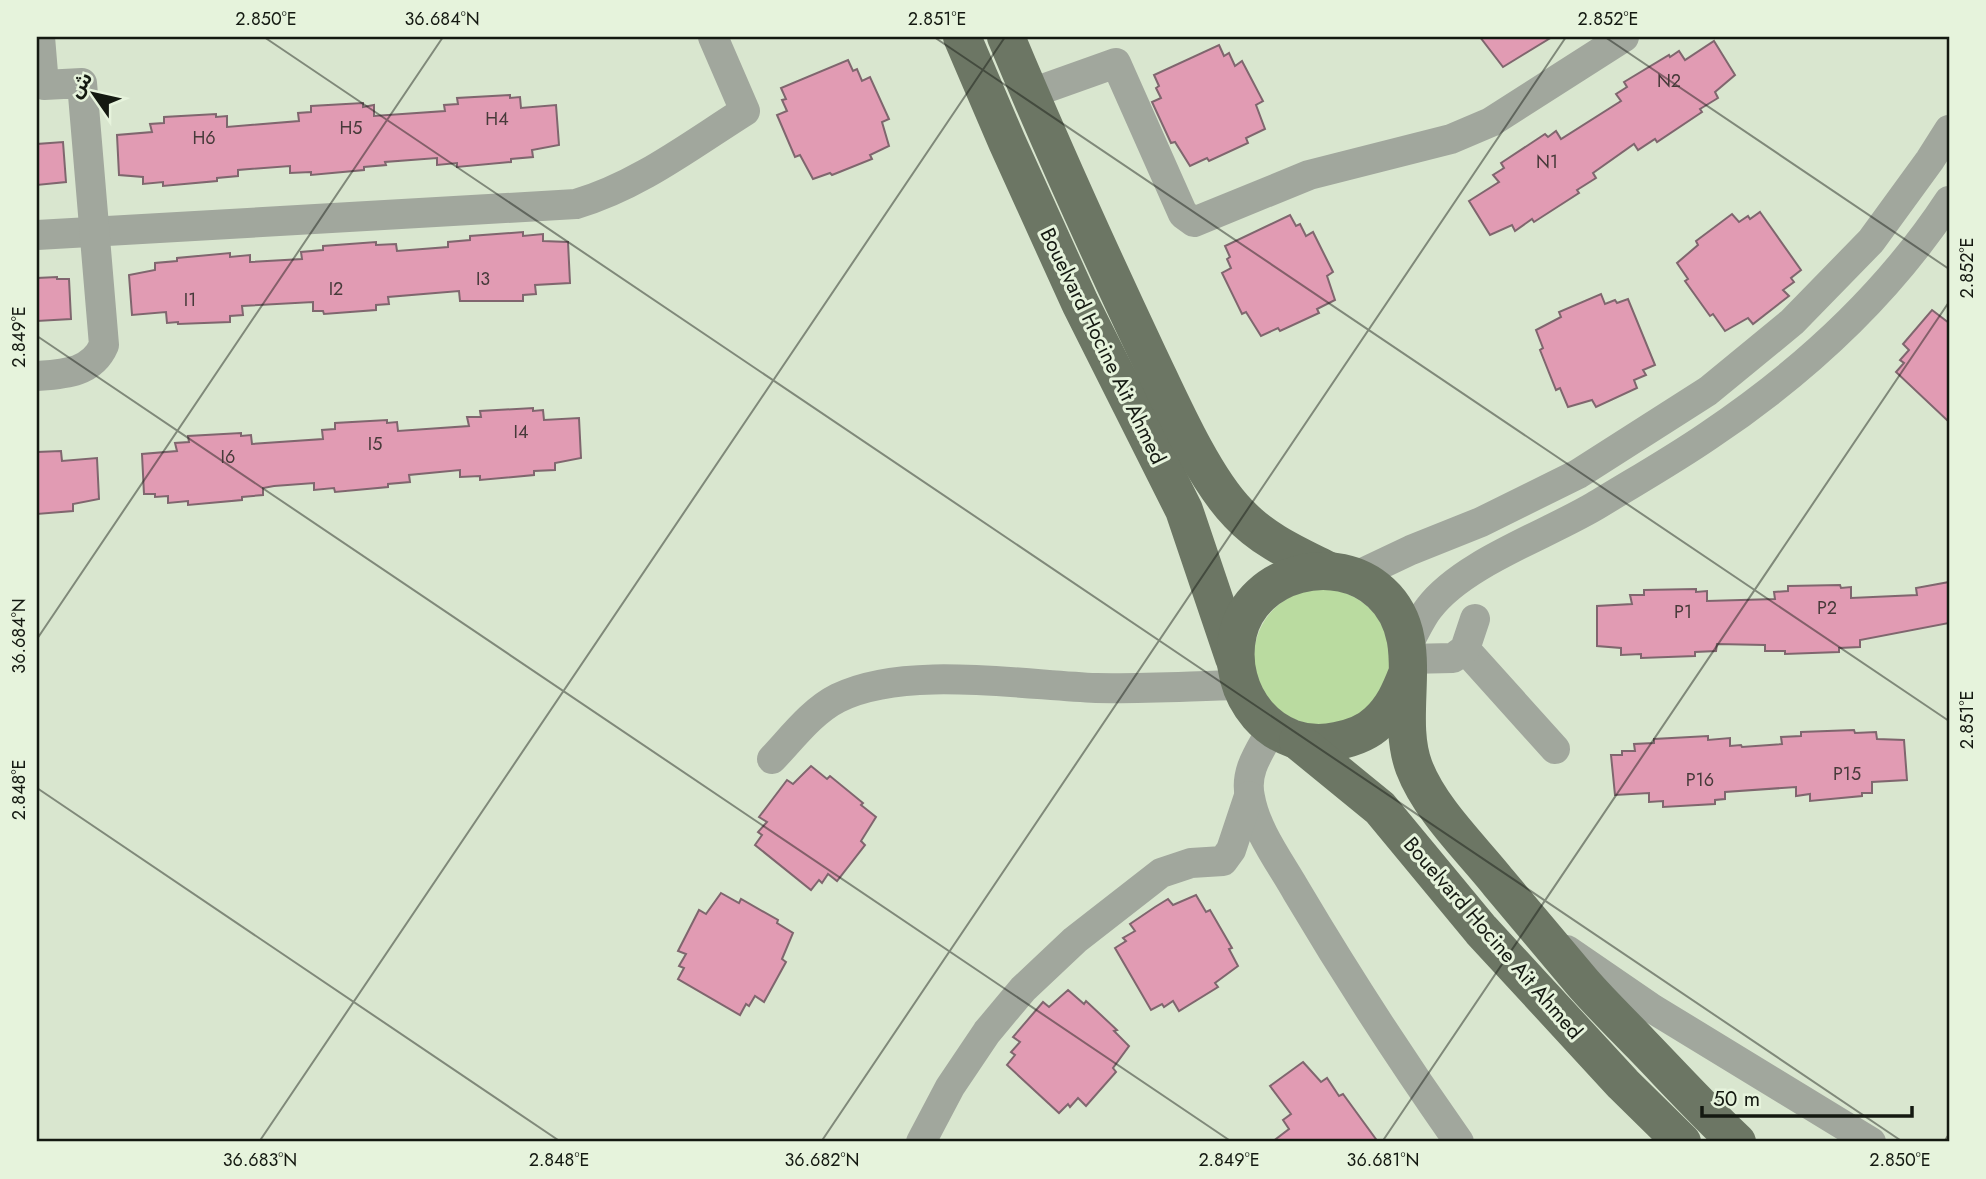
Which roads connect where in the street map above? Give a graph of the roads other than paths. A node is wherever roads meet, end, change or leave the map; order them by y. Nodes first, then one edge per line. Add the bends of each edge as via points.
1 (40, 37) edge
2 (713, 37) edge
3 (962, 37) edge
4 (1006, 37) edge
5 (1624, 37) edge
6 (1029, 93) junction
7 (1949, 130) edge
8 (1949, 201) edge
9 (96, 232) junction
10 (37, 235) edge
11 (37, 376) edge
12 (1342, 573) junction
13 (1475, 619) dead end
14 (1465, 649) junction
15 (1407, 659) junction
16 (1237, 672) junction
17 (1285, 735) junction
18 (1555, 749) dead end
19 (772, 759) dead end
20 (1249, 796) junction
21 (1541, 933) junction
22 (921, 1142) edge
23 (1459, 1142) edge
24 (1682, 1142) edge
25 (1737, 1142) edge
26 (1871, 1142) edge

1 - 9 street via 44,85 82,83
2 - 9 street via 745,111 607,195 576,204
3 - 16 main road, Bouelvard Hocine Ait Ahmed via 1080,303 1184,510
4 - 6 main road
5 - 6 street via 1491,122 1451,139 1309,175 1194,222 1183,214 1116,63
6 - 12 main road via 1110,275 1210,477 1237,513 1271,542
7 - 12 street via 1871,240 1792,322 1708,391 1578,474 1481,522
8 - 15 street via 1899,270 1787,377 1709,435 1620,491 1458,580 1429,607
9 - 10 street
9 - 11 street via 104,345 89,365 68,374
12 - 15 main road via 1387,600 1399,616
12 - 16 main road via 1298,573 1271,586 1251,605 1238,630
13 - 14 street
14 - 15 street via 1453,658
14 - 18 street
15 - 17 main road via 1396,701 1377,724 1353,738 1325,744
15 - 21 main road via 1414,766 1439,810
16 - 17 main road via 1252,710
16 - 19 street via 1098,688 949,680 890,682 838,698 811,718
17 - 20 street via 1250,767
17 - 24 main road, Bouelvard Hocine Ait Ahmed via 1380,808 1481,930
20 - 22 street via 1223,861 1191,863 1161,873 1075,940 1023,989 950,1087
20 - 23 street via 1259,827 1340,963
21 - 25 main road via 1584,984
21 - 26 street via 1653,1009

